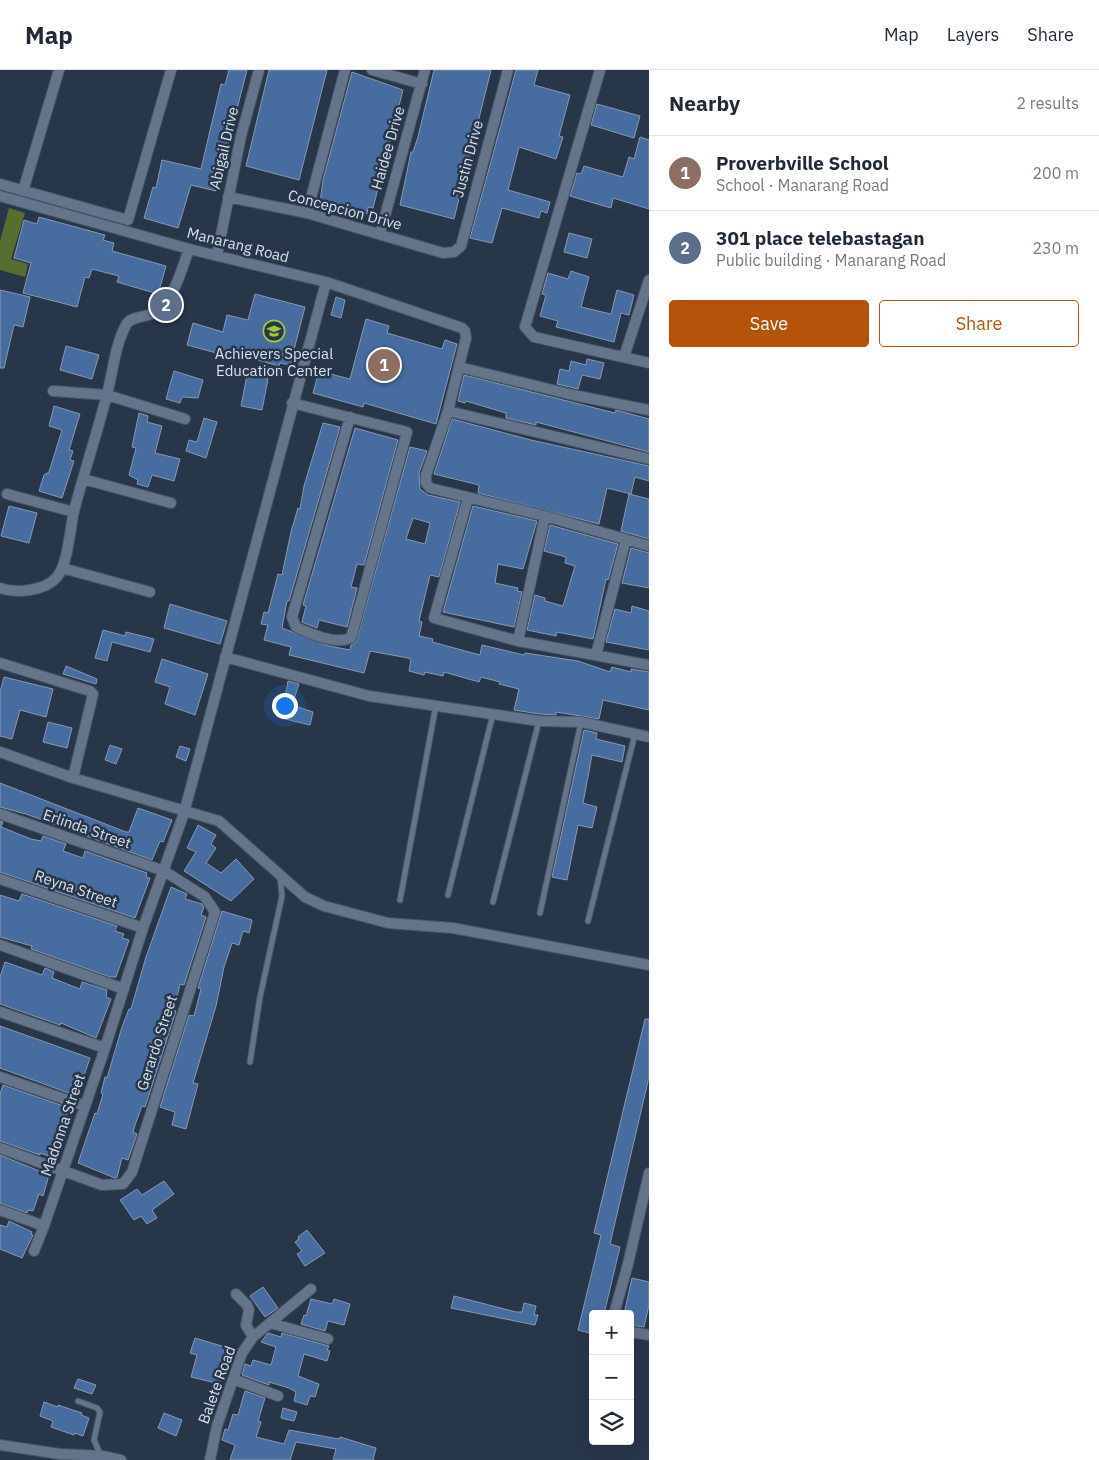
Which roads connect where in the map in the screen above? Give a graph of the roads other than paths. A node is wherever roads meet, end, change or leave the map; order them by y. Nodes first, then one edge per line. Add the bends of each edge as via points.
1 (59, 70) edge
2 (171, 70) edge
3 (259, 70) edge
4 (345, 70) edge
5 (372, 70) edge
6 (425, 70) edge
7 (508, 70) edge
8 (600, 70) edge
9 (422, 84) junction
10 (0, 184) edge
11 (23, 191) junction
12 (0, 196) edge
13 (228, 197) junction
14 (307, 213) junction
15 (380, 234) junction
16 (189, 249) junction
17 (454, 252) joint
18 (216, 255) junction
19 (649, 280) edge
20 (326, 282) junction
21 (624, 357) junction
22 (649, 363) edge
23 (458, 367) junction
24 (53, 391) dead end
25 (107, 395) junction
26 (292, 403) junction
27 (649, 410) edge
28 (448, 411) junction
29 (350, 417) junction
30 (185, 419) dead end
31 (649, 459) edge
32 (83, 479) junction
33 (7, 494) dead end
34 (468, 498) junction
35 (171, 503) dead end
36 (74, 512) junction
37 (545, 516) junction
38 (626, 539) junction
39 (649, 546) edge
40 (62, 568) junction
41 (0, 588) edge
42 (150, 592) dead end
43 (518, 640) junction
44 (596, 655) junction
45 (225, 657) junction
46 (0, 663) edge
47 (649, 665) edge
48 (436, 705) junction
49 (493, 713) junction
50 (539, 721) junction
51 (580, 722) junction
52 (635, 734) junction
53 (649, 737) edge
54 (0, 752) edge
55 (74, 778) junction
56 (184, 812) junction
57 (0, 814) edge
58 (164, 871) junction
59 (280, 873) junction
60 (0, 879) edge
61 (448, 895) dead end
62 (400, 900) dead end
63 (493, 902) dead end
64 (540, 913) dead end
65 (588, 921) dead end
66 (143, 928) junction
67 (0, 945) edge
68 (649, 966) edge
69 (124, 989) junction
70 (0, 1012) edge
71 (105, 1048) junction
72 (250, 1062) dead end
73 (0, 1077) edge
74 (85, 1106) junction
75 (0, 1148) edge
76 (63, 1171) junction
77 (649, 1173) edge
78 (0, 1210) edge
79 (44, 1226) junction
80 (34, 1250) dead end
81 (311, 1289) dead end
82 (236, 1294) dead end
83 (615, 1310) edge
84 (270, 1323) junction
85 (634, 1333) edge
86 (649, 1335) edge
87 (252, 1337) junction
88 (328, 1339) dead end
89 (234, 1379) junction
90 (278, 1396) dead end
91 (78, 1401) dead end
92 (0, 1445) edge
93 (101, 1456) junction
94 (121, 1460) edge
95 (210, 1460) edge

1 - 11 street
2 - 11 street via 128,220
3 - 13 street, Abigail Drive
4 - 14 street
5 - 9 street
6 - 9 street, Haidee Drive
7 - 17 street, Justin Drive via 460,246
8 - 21 street via 525,327 534,337
9 - 15 street, Haidee Drive
10 - 11 street
12 - 16 street, Manarang Road
13 - 14 street, Concepcion Drive
13 - 18 street, Abigail Drive
14 - 15 street, Concepcion Drive
15 - 17 street, Concepcion Drive via 443,253
16 - 18 street, Manarang Road
16 - 25 street via 175,288 158,311 127,323
18 - 20 street, Manarang Road
19 - 21 street
20 - 23 street, Manarang Road via 465,331
20 - 26 street, Madonna Street
21 - 22 street
23 - 27 street
23 - 28 street
24 - 25 street
25 - 30 street
25 - 32 street
26 - 29 street
26 - 45 street, Madonna Street
28 - 31 street
28 - 34 street via 425,478 430,488
29 - 29 street via 292,617 296,627 342,642 351,638 408,436 407,431
32 - 35 street
32 - 36 street
33 - 36 street
34 - 37 street
34 - 43 street via 434,618
36 - 40 street
37 - 38 street
37 - 43 street
38 - 39 street
38 - 44 street
40 - 41 street via 57,577 40,587 17,591
40 - 42 street
43 - 44 street
44 - 47 street
45 - 48 street via 370,696
45 - 56 street, Madonna Street
46 - 55 street via 93,694
48 - 49 street
48 - 62 lane
49 - 50 street
49 - 61 lane
50 - 51 street
50 - 63 lane
51 - 52 street
51 - 64 lane
52 - 53 street
52 - 65 lane
54 - 55 street
55 - 56 street
56 - 58 street, Madonna Street
56 - 59 street via 219,821
57 - 58 street, Erlinda Street
58 - 66 street, Madonna Street
58 - 76 street, Gerardo Street via 205,897 215,912 132,1172 123,1184 113,1186
59 - 68 street via 305,897 324,906 388,923 453,928
59 - 72 lane via 282,896
60 - 66 street, Reyna Street
66 - 69 street, Madonna Street
67 - 69 street
69 - 71 street, Madonna Street
70 - 71 street
71 - 74 street, Madonna Street
73 - 74 street
74 - 76 street, Madonna Street
75 - 76 street
76 - 79 street, Madonna Street
77 - 83 street
78 - 79 street
79 - 80 street, Madonna Street
81 - 84 street, Balete Road
82 - 87 street via 249,1310 246,1325
84 - 87 street, Balete Road
84 - 88 street
85 - 86 street
87 - 89 street, Balete Road via 242,1353
89 - 90 street
89 - 95 street, Balete Road via 217,1426
91 - 93 lane via 100,1412 94,1440
92 - 93 street
93 - 94 street

